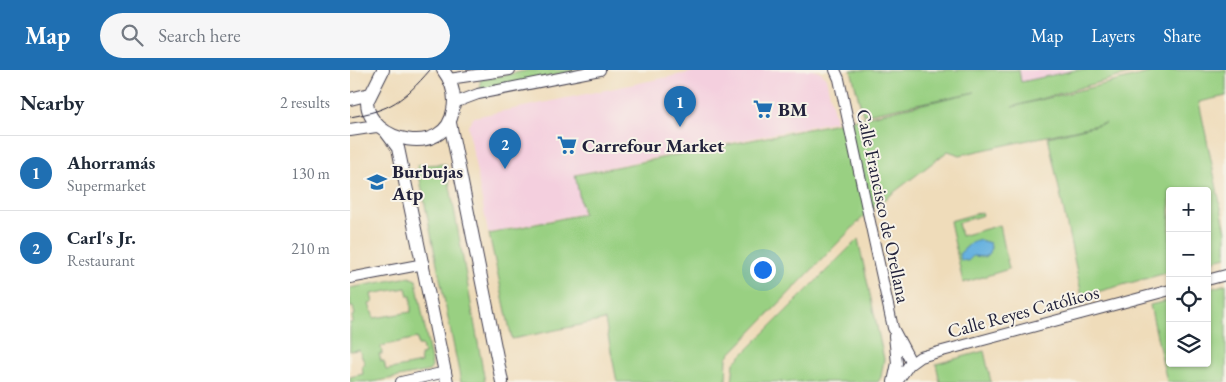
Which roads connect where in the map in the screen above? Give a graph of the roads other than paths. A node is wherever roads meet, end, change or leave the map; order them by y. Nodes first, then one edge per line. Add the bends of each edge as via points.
1 (383, 70) edge
2 (510, 70) edge
3 (600, 70) edge
4 (838, 72) edge
5 (446, 74) edge
6 (370, 94) junction
7 (350, 99) edge
8 (454, 103) junction
9 (450, 123) junction
10 (381, 129) junction
11 (350, 130) edge
12 (424, 264) junction
13 (1226, 275) edge
14 (350, 278) edge
15 (1211, 279) edge
16 (1166, 291) edge
17 (899, 347) junction
18 (934, 354) junction
19 (910, 364) junction
20 (446, 377) edge
21 (400, 382) edge
22 (502, 382) edge
23 (893, 382) edge
24 (897, 382) edge

1 - 6 street
2 - 5 street via 475,77
3 - 8 street via 478,94
4 - 17 street, Calle Francisco de Orellana
5 - 8 street
6 - 7 street
6 - 10 street via 368,109
8 - 9 street
9 - 10 street via 442,134 428,139 408,138
9 - 22 street
10 - 11 street
10 - 12 street via 398,148
12 - 14 street
12 - 20 street
13 - 15 street
16 - 18 street, Calle Reyes Católicos
17 - 18 street
17 - 19 street
17 - 23 street
18 - 19 street, Calle Reyes Católicos via 920,357
19 - 24 street
20 - 21 street

